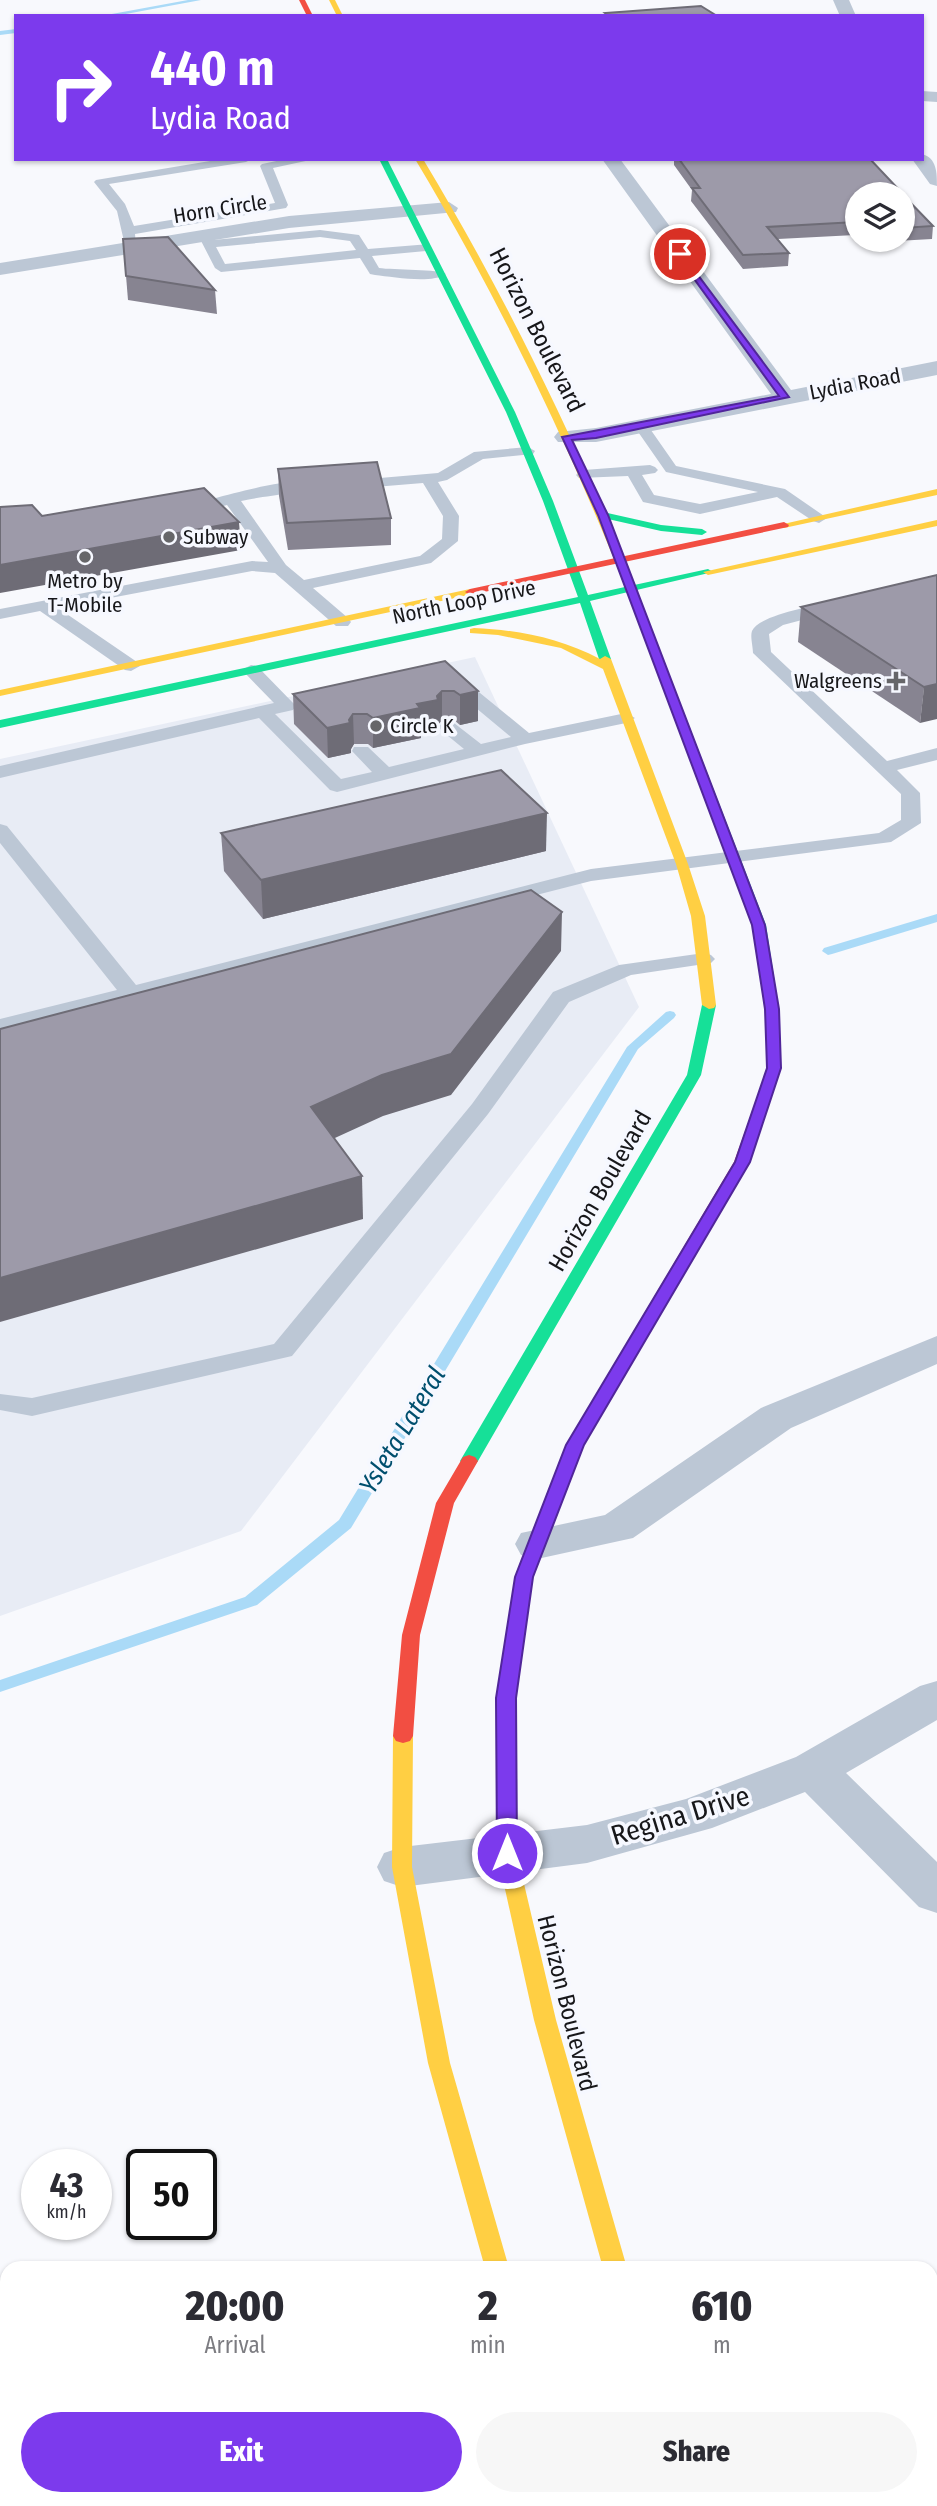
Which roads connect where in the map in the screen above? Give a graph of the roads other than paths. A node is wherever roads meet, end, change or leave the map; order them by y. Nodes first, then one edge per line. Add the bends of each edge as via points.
1 (233, 161) edge
2 (297, 161) edge
3 (384, 161) edge
4 (420, 161) edge
5 (612, 161) edge
6 (923, 161) edge
7 (937, 180) edge
8 (449, 208) junction
9 (407, 211) junction
10 (285, 214) junction
11 (129, 239) junction
12 (206, 239) junction
13 (426, 247) junction
14 (365, 254) junction
15 (0, 269) edge
16 (482, 271) junction
17 (440, 274) junction
18 (937, 368) edge
19 (785, 397) junction
20 (641, 426) junction
21 (566, 437) junction
22 (528, 451) junction
23 (671, 469) junction
24 (584, 475) junction
25 (636, 477) junction
26 (428, 478) junction
27 (675, 490) dead end
28 (780, 492) junction
29 (937, 492) edge
30 (706, 495) dead end
31 (232, 500) junction
32 (737, 501) junction
33 (172, 512) edge
34 (603, 515) junction
35 (820, 518) junction
36 (937, 523) edge
37 (756, 531) junction
38 (619, 560) junction
39 (280, 568) junction
40 (573, 570) junction
41 (301, 586) junction
42 (630, 589) junction
43 (583, 598) junction
44 (845, 604) edge
45 (42, 606) junction
46 (0, 614) edge
47 (342, 622) junction
48 (440, 629) junction
49 (131, 666) junction
50 (608, 667) junction
51 (251, 670) junction
52 (439, 682) edge
53 (0, 694) edge
54 (287, 706) junction
55 (307, 708) edge
56 (262, 711) junction
57 (626, 718) junction
58 (0, 724) edge
59 (448, 727) dead end
60 (525, 740) junction
61 (361, 751) dead end
62 (478, 751) junction
63 (937, 754) edge
64 (884, 768) junction
65 (0, 772) edge
66 (385, 774) junction
67 (0, 830) edge
68 (734, 858) junction
69 (682, 864) junction
70 (704, 959) junction
71 (130, 992) junction
72 (0, 1026) edge
73 (937, 1349) edge
74 (0, 1402) edge
75 (537, 1544) junction
76 (937, 1698) edge
77 (813, 1770) junction
78 (507, 1853) junction
79 (402, 1867) junction
80 (937, 1893) edge
81 (496, 2261) edge
82 (613, 2261) edge

1 - 11 lane via 100,182 126,213
2 - 10 lane via 266,166
3 - 9 main road, Horizon Boulevard
4 - 8 main road, Horizon Boulevard
5 - 19 street
6 - 7 street
8 - 9 street, Horn Circle
8 - 16 main road, Horizon Boulevard
9 - 10 street, Horn Circle
9 - 13 main road, Horizon Boulevard
10 - 11 lane
10 - 12 street, Horn Circle
11 - 12 street, Horn Circle
11 - 15 street, Horn Circle
12 - 14 lane via 318,233 355,238
12 - 14 lane via 221,268
13 - 14 lane
13 - 16 main road
13 - 17 main road, Horizon Boulevard
14 - 17 lane via 375,271
16 - 21 main road, Horizon Boulevard
17 - 22 main road, Horizon Boulevard
18 - 19 street, Lydia Road
19 - 20 street, Lydia Road
20 - 21 street, Lydia Road
20 - 23 lane
21 - 24 main road, Horizon Boulevard
22 - 26 lane via 479,455 442,477
22 - 40 main road, Horizon Boulevard
23 - 25 lane
23 - 28 lane
24 - 25 lane
24 - 34 main road, Horizon Boulevard
25 - 27 lane
25 - 32 lane via 648,499 700,509
26 - 31 lane via 291,486
26 - 41 lane via 451,516 450,541 425,560
28 - 32 lane
28 - 35 lane
29 - 35 main road, North Loop Drive
30 - 32 lane
31 - 33 lane
31 - 39 lane
34 - 37 main road via 661,528
34 - 38 main road, Horizon Boulevard
35 - 37 main road, North Loop Drive
36 - 42 main road, North Loop Drive
37 - 38 main road, North Loop Drive
38 - 40 main road, North Loop Drive
38 - 42 main road, Horizon Boulevard
39 - 41 lane
39 - 45 lane via 252,566
40 - 43 main road, Horizon Boulevard
40 - 47 main road, North Loop Drive
41 - 47 lane
42 - 43 main road, North Loop Drive
42 - 68 main road, Horizon Boulevard
43 - 48 main road, North Loop Drive
43 - 50 main road, Horizon Boulevard
44 - 64 lane via 777,621 760,632 762,653
45 - 46 lane
45 - 49 lane
47 - 49 main road, North Loop Drive
48 - 50 main road via 498,632 564,645
48 - 51 main road, North Loop Drive
49 - 53 main road, North Loop Drive
50 - 57 main road, Horizon Boulevard
51 - 54 lane
51 - 58 main road, North Loop Drive
52 - 60 lane via 452,679
54 - 55 lane
54 - 56 lane
56 - 65 lane
56 - 66 lane via 337,786
57 - 60 lane
57 - 69 main road, Horizon Boulevard
59 - 62 lane
60 - 62 lane
61 - 66 lane
62 - 66 lane
63 - 64 lane
64 - 68 lane via 911,793 911,823 884,838
67 - 71 lane
68 - 69 lane
68 - 75 main road, Horizon Boulevard via 759,925 772,1009 774,1068 743,1162 575,1445
69 - 70 main road, Horizon Boulevard via 698,916
69 - 71 lane via 590,876
70 - 74 lane via 626,970 561,997 480,1109 283,1350 32,1407
70 - 79 main road, Horizon Boulevard via 710,1000 694,1075 445,1503 411,1635 401,1759
71 - 72 lane
73 - 75 street via 776,1418 618,1527
75 - 78 main road, Horizon Boulevard via 524,1577 506,1698
76 - 77 street, Regina Drive
77 - 78 street, Regina Drive via 695,1815 587,1844
77 - 80 street
78 - 79 street, Regina Drive
78 - 82 main road, Horizon Boulevard via 545,2020
79 - 81 main road, Horizon Boulevard via 439,2063

